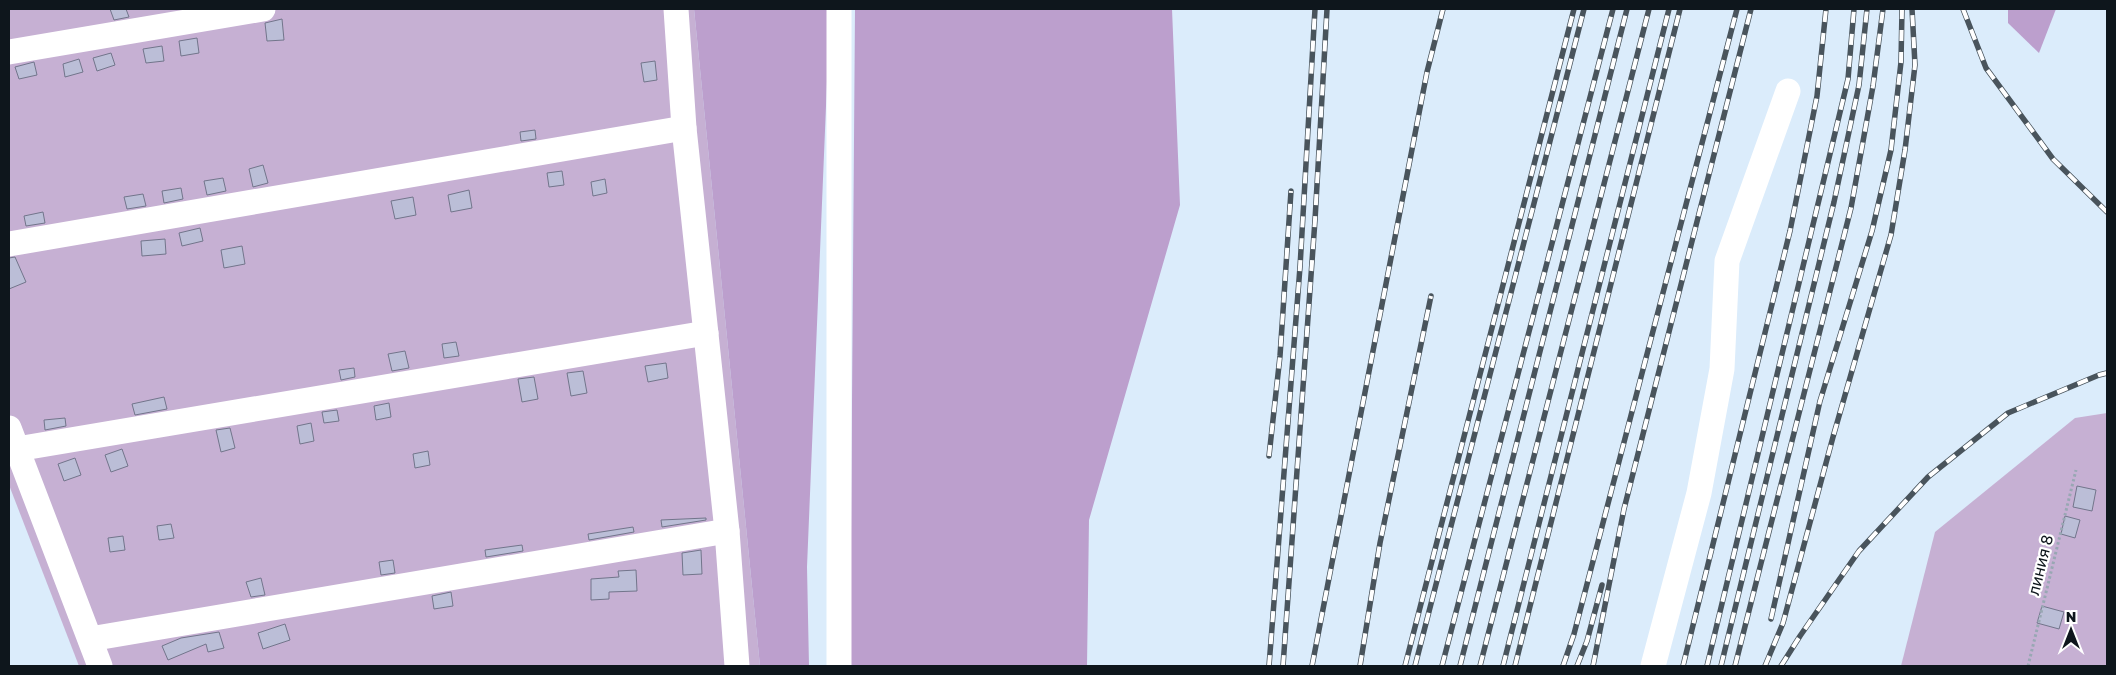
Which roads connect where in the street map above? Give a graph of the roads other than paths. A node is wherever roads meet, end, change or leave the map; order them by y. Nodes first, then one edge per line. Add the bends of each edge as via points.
1 (262, 9) edge
2 (676, 9) edge
3 (839, 9) edge
4 (9, 52) edge
5 (1788, 91) dead end
6 (684, 128) junction
7 (9, 244) edge
8 (706, 333) junction
9 (13, 438) edge
10 (728, 531) junction
11 (90, 639) junction
12 (100, 666) edge
13 (737, 666) edge
14 (839, 666) edge
15 (1653, 666) edge

1 - 4 street
2 - 6 street
3 - 14 street
5 - 15 street via 1727,261 1721,378 1699,493
6 - 7 street
6 - 8 street
8 - 9 street
8 - 10 street
9 - 11 street
10 - 11 street
10 - 13 street
11 - 12 street

